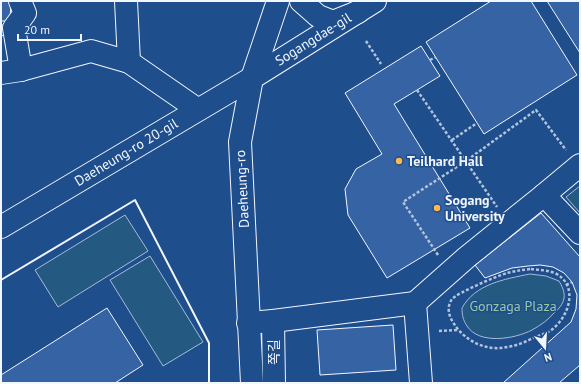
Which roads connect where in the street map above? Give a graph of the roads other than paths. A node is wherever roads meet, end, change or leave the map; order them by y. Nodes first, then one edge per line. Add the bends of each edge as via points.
1 (20, 1) edge
2 (126, 1) edge
3 (278, 1) edge
4 (301, 1) edge
5 (366, 6) edge
6 (129, 62) junction
7 (11, 71) edge
8 (252, 78) junction
9 (197, 109) junction
10 (579, 165) edge
11 (544, 195) junction
12 (1, 227) edge
13 (580, 233) edge
14 (415, 303) junction
15 (274, 321) junction
16 (248, 323) junction
17 (252, 383) edge
18 (274, 383) edge
19 (421, 383) edge

1 - 7 street via 25,13 14,28
2 - 6 street
3 - 8 street, Daeheung-ro
4 - 5 street via 318,16 333,22
5 - 8 street, Sogangdae-gil
6 - 7 street via 91,51
6 - 9 street
8 - 9 street, Daeheung-ro 20-gil
8 - 16 street, Daeheung-ro via 240,142
9 - 12 street, Daeheung-ro 20-gil
10 - 11 street
11 - 13 street
11 - 14 street
14 - 15 street
14 - 19 street
15 - 16 street
15 - 18 street, 쪽길
16 - 17 street, Daeheung-ro

